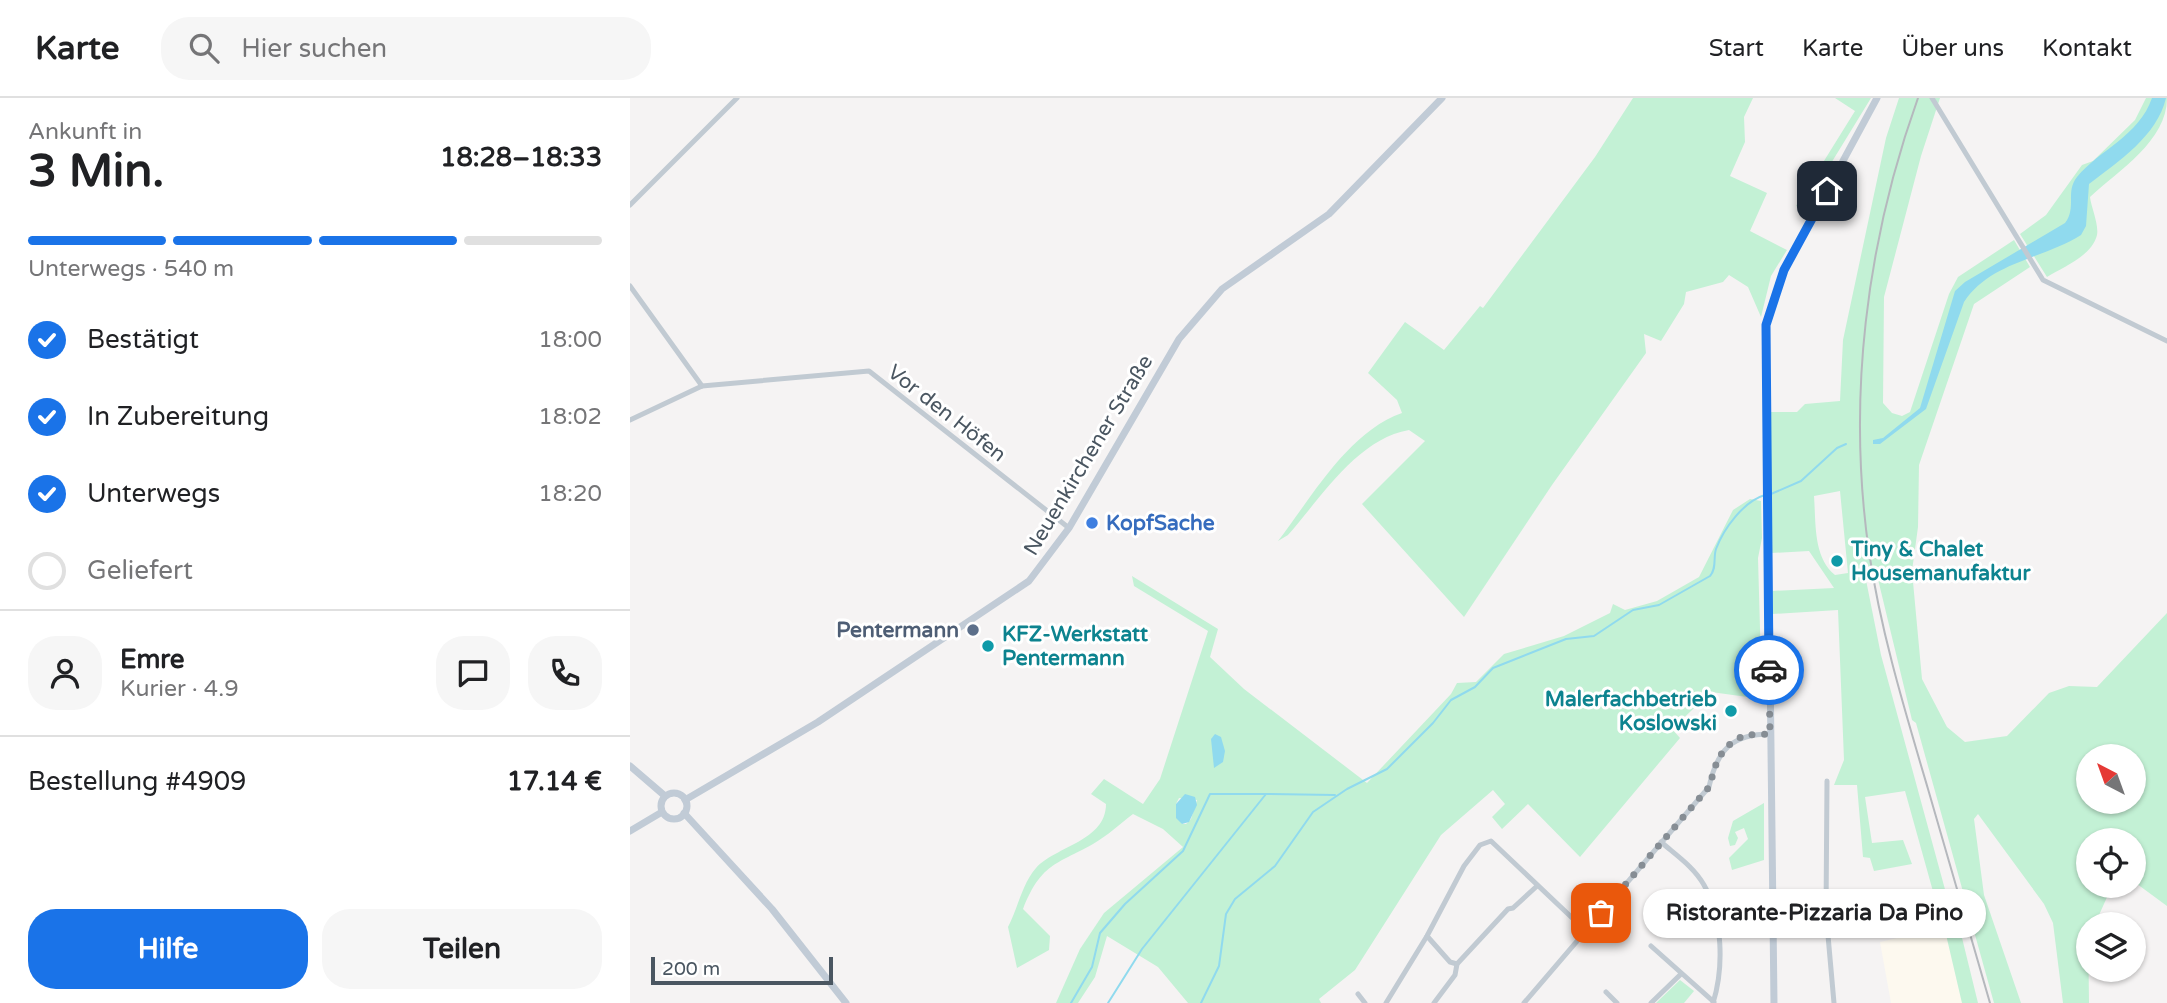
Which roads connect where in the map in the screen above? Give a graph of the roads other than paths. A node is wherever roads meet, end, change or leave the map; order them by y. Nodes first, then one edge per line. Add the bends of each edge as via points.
1 (737, 98) edge
2 (1442, 98) edge
3 (1877, 98) edge
4 (1933, 98) edge
5 (630, 205) edge
6 (630, 286) edge
7 (2167, 341) edge
8 (702, 386) junction
9 (630, 420) edge
10 (1069, 528) junction
11 (1770, 734) junction
12 (630, 766) edge
13 (1827, 780) dead end
14 (665, 796) junction
15 (685, 800) junction
16 (662, 812) junction
17 (684, 813) junction
18 (630, 831) edge
19 (1661, 842) junction
20 (1537, 886) junction
21 (1928, 894) dead end
22 (1826, 913) junction
23 (1773, 918) junction
24 (1586, 931) junction
25 (1427, 936) junction
26 (1651, 946) dead end
27 (1457, 964) junction
28 (1681, 974) junction
29 (1606, 992) dead end
30 (1358, 994) dead end
31 (1714, 1002) edge
32 (846, 1003) edge
33 (1365, 1003) edge
34 (1386, 1003) edge
35 (1434, 1003) edge
36 (1524, 1003) edge
37 (1617, 1003) edge
38 (1651, 1003) edge
39 (1774, 1003) edge
40 (1834, 1003) edge

1 - 5 street
2 - 10 street, Neuenkirchener Straße via 1329,214 1222,289 1198,313
3 - 11 street via 1792,253 1772,297 1765,337
4 - 7 street via 2043,280
6 - 8 street
8 - 9 street, Vor den Höfen
8 - 10 street, Vor den Höfen via 869,371
10 - 15 street, Neuenkirchener Straße via 1052,555 1021,587 818,722
11 - 19 street via 1744,735 1730,744 1718,758 1709,787
11 - 23 street
12 - 14 street
13 - 22 street
14 - 15 street via 677,794
14 - 16 street
15 - 17 street
16 - 17 street via 673,819
16 - 18 street
17 - 32 street via 772,909
19 - 24 street
19 - 31 street via 1688,864 1704,885 1714,912 1721,975
20 - 24 street
20 - 25 street via 1491,841 1480,845
20 - 27 street via 1508,909
21 - 22 street
22 - 23 street
22 - 40 street
23 - 39 street
24 - 36 street
25 - 27 street
25 - 34 street
26 - 28 street
27 - 35 street via 1455,975
28 - 31 street
28 - 38 street
29 - 37 street
30 - 33 street

